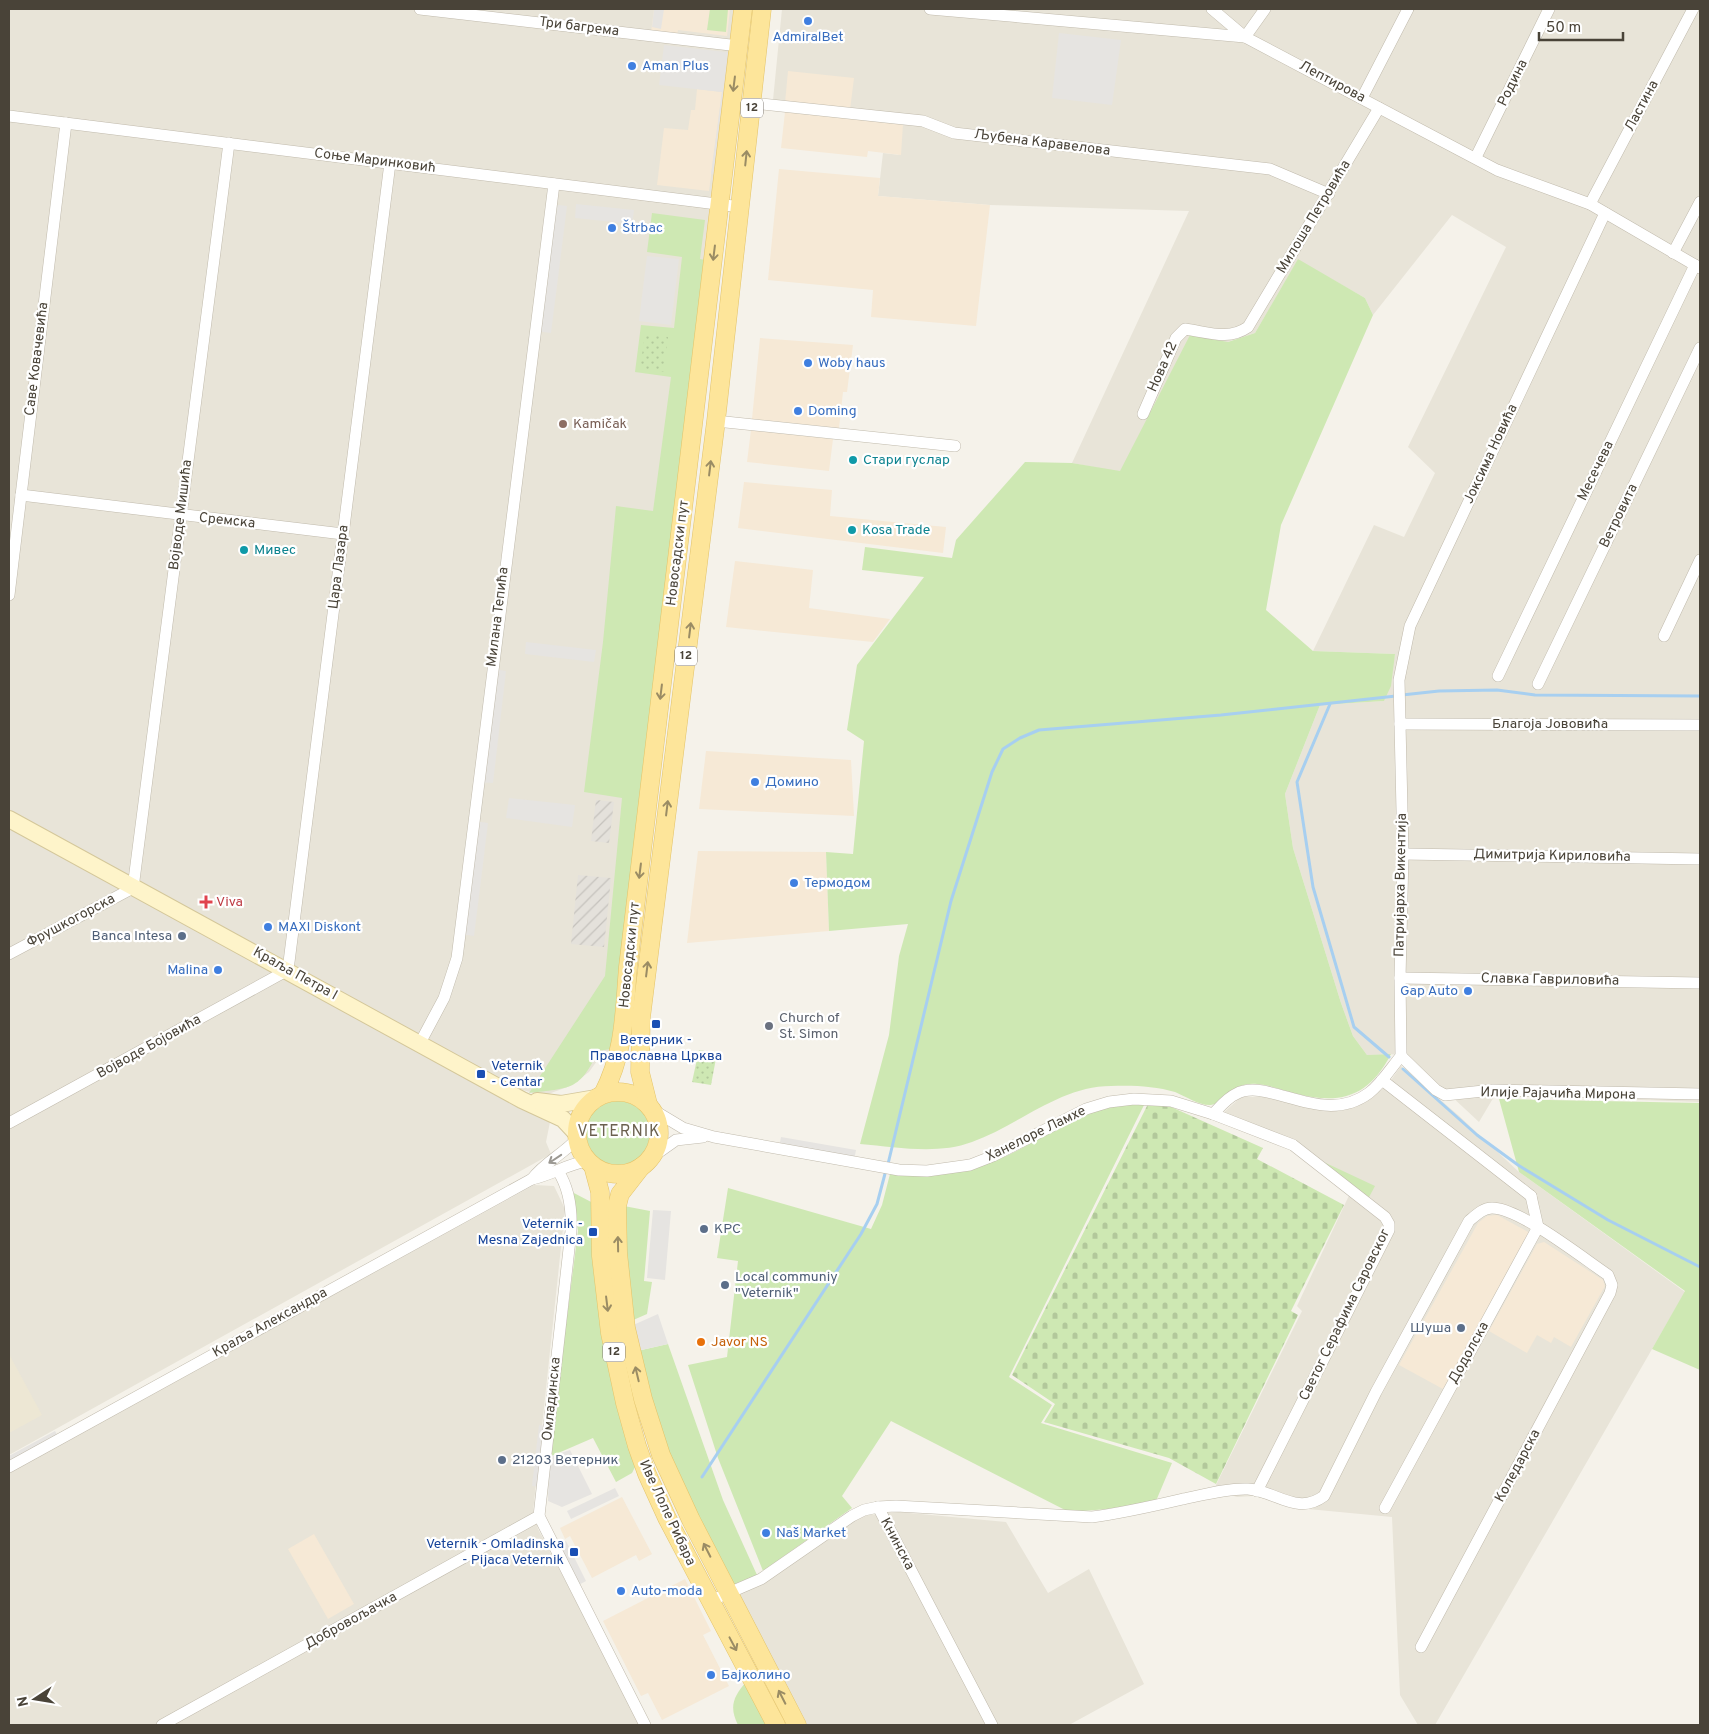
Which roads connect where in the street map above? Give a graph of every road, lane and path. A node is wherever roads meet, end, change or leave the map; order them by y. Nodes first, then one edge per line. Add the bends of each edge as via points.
1 (420, 9) edge
2 (743, 9) edge
3 (762, 9) edge
4 (930, 9) edge
5 (1212, 9) edge
6 (1265, 9) edge
7 (1408, 9) edge
8 (1549, 9) edge
9 (1693, 9) edge
10 (1245, 37) junction
11 (739, 46) junction
12 (1362, 98) junction
13 (752, 103) junction
14 (1379, 108) junction
15 (9, 116) edge
16 (66, 123) junction
17 (229, 143) junction
18 (1476, 157) junction
19 (390, 163) junction
20 (554, 184) junction
21 (1329, 194) junction
22 (1700, 202) edge
23 (720, 204) junction
24 (1590, 204) junction
25 (741, 206) junction
26 (1605, 213) junction
27 (1673, 253) junction
28 (1697, 267) edge
29 (1248, 326) joint
30 (1700, 348) edge
31 (1143, 414) dead end
32 (716, 421) junction
33 (955, 446) dead end
34 (21, 495) junction
35 (181, 515) junction
36 (344, 534) junction
37 (1700, 560) edge
38 (9, 595) edge
39 (1664, 636) dead end
40 (1498, 676) dead end
41 (1538, 684) dead end
42 (1399, 696) joint
43 (1400, 724) junction
44 (1700, 725) edge
45 (9, 819) edge
46 (1403, 854) junction
47 (1700, 859) edge
48 (133, 888) junction
49 (9, 954) edge
50 (288, 970) junction
51 (1400, 978) junction
52 (1700, 982) edge
53 (420, 1043) junction
54 (1401, 1056) junction
55 (1382, 1080) junction
56 (1700, 1094) edge
57 (600, 1096) junction
58 (522, 1100) junction
59 (651, 1107) junction
60 (1213, 1114) junction
61 (9, 1123) edge
62 (577, 1136) junction
63 (714, 1137) junction
64 (1293, 1145) joint
65 (646, 1162) junction
66 (590, 1163) junction
67 (558, 1171) junction
68 (532, 1179) junction
69 (1531, 1196) junction
70 (1517, 1217) junction
71 (1538, 1227) junction
72 (9, 1467) edge
73 (1257, 1491) junction
74 (878, 1508) junction
75 (1385, 1508) dead end
76 (539, 1516) junction
77 (729, 1594) junction
78 (710, 1601) junction
79 (1421, 1647) dead end
80 (642, 1724) edge
81 (162, 1725) edge
82 (776, 1725) edge
83 (797, 1725) edge
84 (992, 1725) edge

1 - 11 street, Три багрема
2 - 11 main road, Новосадски пут / 12
3 - 13 main road, Новосадски пут / 12
4 - 10 street, Лептирова
5 - 10 street
6 - 10 street
7 - 12 street
8 - 18 street, Родина
9 - 24 street, Ластина
10 - 12 street, Лептирова
11 -> 23 main road, Новосадски пут / 12
12 - 14 street, Лептирова
13 - 21 street, Љубена Каравелова via 923,121 954,133 1270,169
25 -> 13 main road, Новосадски пут / 12
14 - 18 street, Лептирова
14 - 21 street, Милоша Петровића
15 - 16 street, Соње Маринковић
16 - 17 street, Соње Маринковић
16 - 34 street, Саве Ковачевића
17 - 19 street, Соње Маринковић
17 - 35 street, Војводе Мишића
18 - 24 street, Лептирова via 1496,170
19 - 20 street, Соње Маринковић
19 - 36 street, Цара Лазара
20 - 23 street, Соње Маринковић
20 - 53 street, Милана Тепића via 457,958 444,998
21 - 29 street, Милоша Петровића
22 - 27 street
23 - 25 street, Соње Маринковић
23 -> 57 main road, Новосадски пут / 12 via 621,1045 616,1067
24 - 26 street, Лептирова
25 - 32 main road, Новосадски пут / 12
26 - 27 street, Лептирова
26 - 42 street, Јоксима Новића via 1410,626 1402,655
27 - 28 street, Лептирова
28 - 40 street, Месечева
29 - 31 street, Нова 42 via 1238,334 1229,335 1185,329 1176,338
30 - 41 street, Ветровита
32 - 33 street
59 -> 32 main road, Новосадски пут / 12 via 643,1090 640,1072 640,1018
34 - 35 street, Сремска
34 - 38 street, Саве Ковачевића
35 - 36 street, Сремска
35 - 48 street, Војводе Мишића
36 - 50 street, Цара Лазара
37 - 39 street
42 - 43 street, Патријарха Викентија
43 - 44 street, Благоја Јововића
43 - 46 street, Патријарха Викентија
45 - 48 street, Краља Петра I
46 - 47 street, Димитрија Кириловића
46 - 51 street, Патријарха Викентија
48 - 49 street, Фрушкогорска
48 - 50 street, Краља Петра I
50 - 53 street, Краља Петра I
50 - 61 street, Војводе Бојовића
51 - 52 street, Славка Гавриловића
51 - 54 street, Патријарха Викентија
53 - 58 street, Краља Петра I
54 - 55 street
54 - 56 street, Илије Рајачића Мирона via 1445,1095 1493,1090
55 - 60 street via 1359,1099 1335,1106 1248,1090 1230,1097
55 - 69 street
57 - 58 street via 561,1104
57 - 59 main road via 617,1091 630,1093
57 - 62 main road, 12 via 582,1113
58 - 62 street, Краља Петра I via 562,1119
59 - 63 street, Ханелоре Ламхе via 683,1128
59 - 65 main road, 12 via 660,1130 658,1144
60 - 63 street, Ханелоре Ламхе via 1171,1101 1134,1099 1109,1102 1086,1109 970,1165 927,1172
60 - 64 street, Ханелоре Ламхе
62 - 66 main road, 12
62 -> 68 street via 565,1152 540,1169
63 - 65 street, Ханелоре Ламхе via 682,1138
64 - 73 street, Светог Серафима Саровског via 1385,1217 1389,1230
65 - 66 main road via 628,1173 613,1174
77 -> 65 main road, Иве Лоле Рибара / 12 via 665,1463 643,1399 626,1328 617,1206 620,1194
66 - 67 street via 570,1164
66 -> 78 main road, Иве Лоле Рибара / 12 via 600,1192 600,1256 610,1333 625,1404 647,1474
67 - 68 street
67 - 76 street, Омладинска via 564,1180 570,1205 571,1231
68 - 72 street, Краља Александра
69 - 70 street via 1529,1206
69 - 71 street
70 - 71 street
70 - 73 street via 1492,1208 1479,1212 1469,1221 1376,1392 1324,1496 1303,1505
71 - 75 street, Додолска
71 - 79 street, Коледарска via 1608,1275 1612,1285
73 - 74 street via 1247,1489 1205,1494 1092,1517 896,1506
74 - 77 street, Книнска via 852,1516 761,1578
74 - 84 street, Книнска
76 - 80 street
76 - 81 street, Добровољачка
77 - 78 street, Книнска
83 -> 77 main road, Иве Лоле Рибара / 12
78 -> 82 main road, Иве Лоле Рибара / 12

